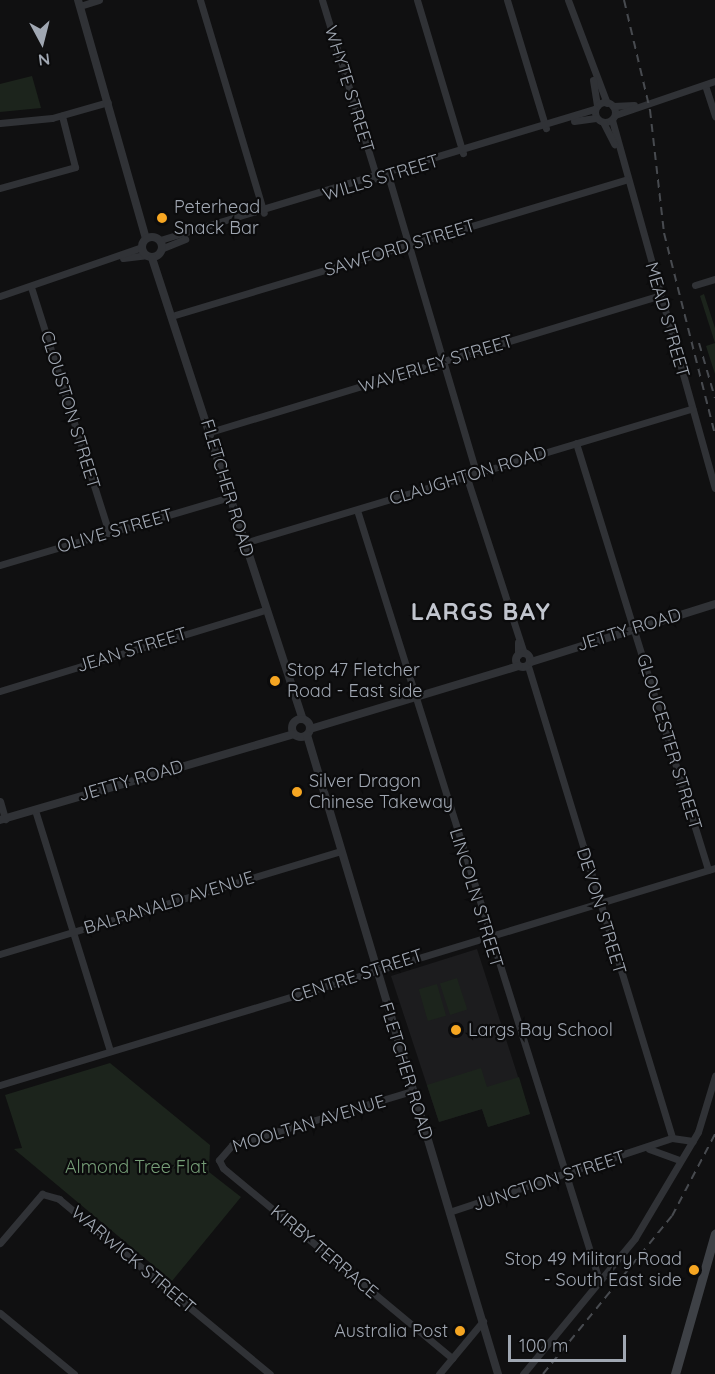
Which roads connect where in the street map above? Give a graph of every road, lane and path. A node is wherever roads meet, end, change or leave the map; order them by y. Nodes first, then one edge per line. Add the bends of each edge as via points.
1 (99, 0) edge
2 (200, 0) edge
3 (322, 0) edge
4 (417, 0) edge
5 (507, 0) edge
6 (568, 0) edge
7 (79, 3) edge
8 (592, 75) junction
9 (715, 81) edge
10 (705, 85) junction
11 (108, 102) junction
12 (610, 105) junction
13 (641, 105) junction
14 (596, 108) junction
15 (62, 116) junction
16 (715, 116) edge
17 (613, 118) junction
18 (600, 120) junction
19 (563, 122) junction
20 (0, 123) edge
21 (546, 128) junction
22 (618, 152) junction
23 (463, 153) junction
24 (388, 176) junction
25 (377, 179) junction
26 (627, 180) junction
27 (0, 188) edge
28 (264, 213) junction
29 (409, 245) junction
30 (153, 247) junction
31 (715, 279) edge
32 (695, 285) dead end
33 (32, 287) junction
34 (661, 295) junction
35 (0, 296) edge
36 (175, 315) junction
37 (443, 361) junction
38 (692, 409) junction
39 (210, 432) junction
40 (576, 443) junction
41 (476, 472) junction
42 (466, 475) junction
43 (715, 488) edge
44 (229, 497) junction
45 (357, 510) junction
46 (109, 533) junction
47 (244, 543) junction
48 (0, 565) edge
49 (715, 604) edge
50 (265, 610) junction
51 (633, 630) junction
52 (523, 660) junction
53 (0, 691) edge
54 (414, 695) junction
55 (301, 728) junction
56 (0, 801) edge
57 (35, 810) junction
58 (3, 820) edge
59 (338, 852) junction
60 (712, 869) edge
61 (598, 903) junction
62 (74, 931) junction
63 (488, 937) junction
64 (0, 954) edge
65 (375, 970) junction
66 (110, 1050) junction
67 (715, 1076) edge
68 (0, 1085) edge
69 (412, 1091) junction
70 (672, 1138) junction
71 (693, 1141) junction
72 (649, 1149) junction
73 (680, 1161) junction
74 (223, 1168) joint
75 (563, 1178) junction
76 (449, 1212) junction
77 (715, 1234) edge
78 (0, 1243) edge
79 (712, 1260) edge
80 (600, 1283) junction
81 (0, 1313) edge
82 (483, 1321) junction
83 (452, 1358) junction
84 (74, 1374) edge
85 (270, 1374) edge
86 (439, 1374) edge
87 (498, 1374) edge
88 (523, 1374) edge
89 (675, 1374) edge

1 - 7 street
2 - 28 street
3 - 25 street, WHYTE STREET
4 - 23 street
5 - 21 street
6 - 8 street
7 - 11 street, FLETCHER ROAD
8 - 12 street
8 - 14 street
9 - 10 street
10 - 13 street
10 - 16 street
11 - 15 street
11 - 30 street, FLETCHER ROAD
12 - 13 street
12 - 14 street, WILLS STREET
12 - 17 street, MEAD STREET
13 - 17 street
14 - 18 street
14 - 19 street, WILLS STREET
15 - 20 street
15 - 27 street via 75,167
17 - 18 street, WILLS STREET
17 - 22 street, MEAD STREET
18 - 19 street, WILLS STREET
18 - 22 street, MEAD STREET
19 - 21 street, WILLS STREET
21 - 23 street, WILLS STREET
22 - 26 street, MEAD STREET
23 - 24 street, WILLS STREET
24 - 25 street, WILLS STREET
24 - 29 street
25 - 28 street, WILLS STREET
26 - 29 street, SAWFORD STREET
26 - 34 street, MEAD STREET
28 - 30 street, WILLS STREET
29 - 36 street, SAWFORD STREET
29 - 37 street
30 - 33 street, WILLS STREET
30 - 36 street, FLETCHER ROAD
31 - 32 street
33 - 35 street, WILLS STREET
33 - 46 street, CLOUSTON STREET
34 - 37 street, WAVERLEY STREET
34 - 38 street, MEAD STREET
36 - 39 street, FLETCHER ROAD
37 - 39 street, WAVERLEY STREET
37 - 41 street
38 - 40 street, CLAUGHTON ROAD
38 - 43 street, MEAD STREET
39 - 44 street, FLETCHER ROAD
40 - 41 street, CLAUGHTON ROAD
40 - 51 street, GLOUCESTER STREET
41 - 42 street, CLAUGHTON ROAD
42 - 45 street, CLAUGHTON ROAD
42 - 52 street, DEVON STREET
44 - 46 street, OLIVE STREET
44 - 47 street, FLETCHER ROAD
45 - 47 street, CLAUGHTON ROAD
45 - 54 street, LINCOLN STREET
46 - 48 street, OLIVE STREET
47 - 50 street, FLETCHER ROAD
49 - 51 street, JETTY ROAD
50 - 53 street, JEAN STREET
50 - 55 street, FLETCHER ROAD
51 - 52 street, JETTY ROAD
51 - 60 street, GLOUCESTER STREET
52 - 54 street, JETTY ROAD
52 - 61 street, DEVON STREET
54 - 55 street, JETTY ROAD
54 - 63 street, LINCOLN STREET
55 - 57 street, JETTY ROAD
55 - 59 street, FLETCHER ROAD
56 - 58 street
57 - 58 street, JETTY ROAD
57 - 62 street
59 - 62 street, BALRANALD AVENUE
59 - 65 street, FLETCHER ROAD
60 - 61 street, CENTRE STREET
61 - 63 street, CENTRE STREET
61 - 70 street, DEVON STREET
62 - 64 street, BALRANALD AVENUE
62 - 66 street
63 - 65 street, CENTRE STREET
63 - 75 street, LINCOLN STREET
65 - 66 street, CENTRE STREET
65 - 69 street, FLETCHER ROAD
66 - 68 street, CENTRE STREET
67 - 71 street
69 - 74 street, MOOLTAN AVENUE via 232,1145 221,1153
69 - 76 street, FLETCHER ROAD
70 - 71 street
70 - 72 street, JUNCTION STREET
71 - 73 street
72 - 73 street, JUNCTION STREET
72 - 75 street, JUNCTION STREET
73 - 80 street via 635,1238
74 - 83 street, KIRBY TERRACE
75 - 76 street, JUNCTION STREET
75 - 80 street, LINCOLN STREET
76 - 82 street, FLETCHER ROAD
77 - 79 main road
78 - 85 street, WARWICK STREET via 42,1194 59,1199
79 - 89 main road
80 - 88 street
81 - 84 street
82 - 83 street
82 - 87 street, FLETCHER ROAD
83 - 86 street

